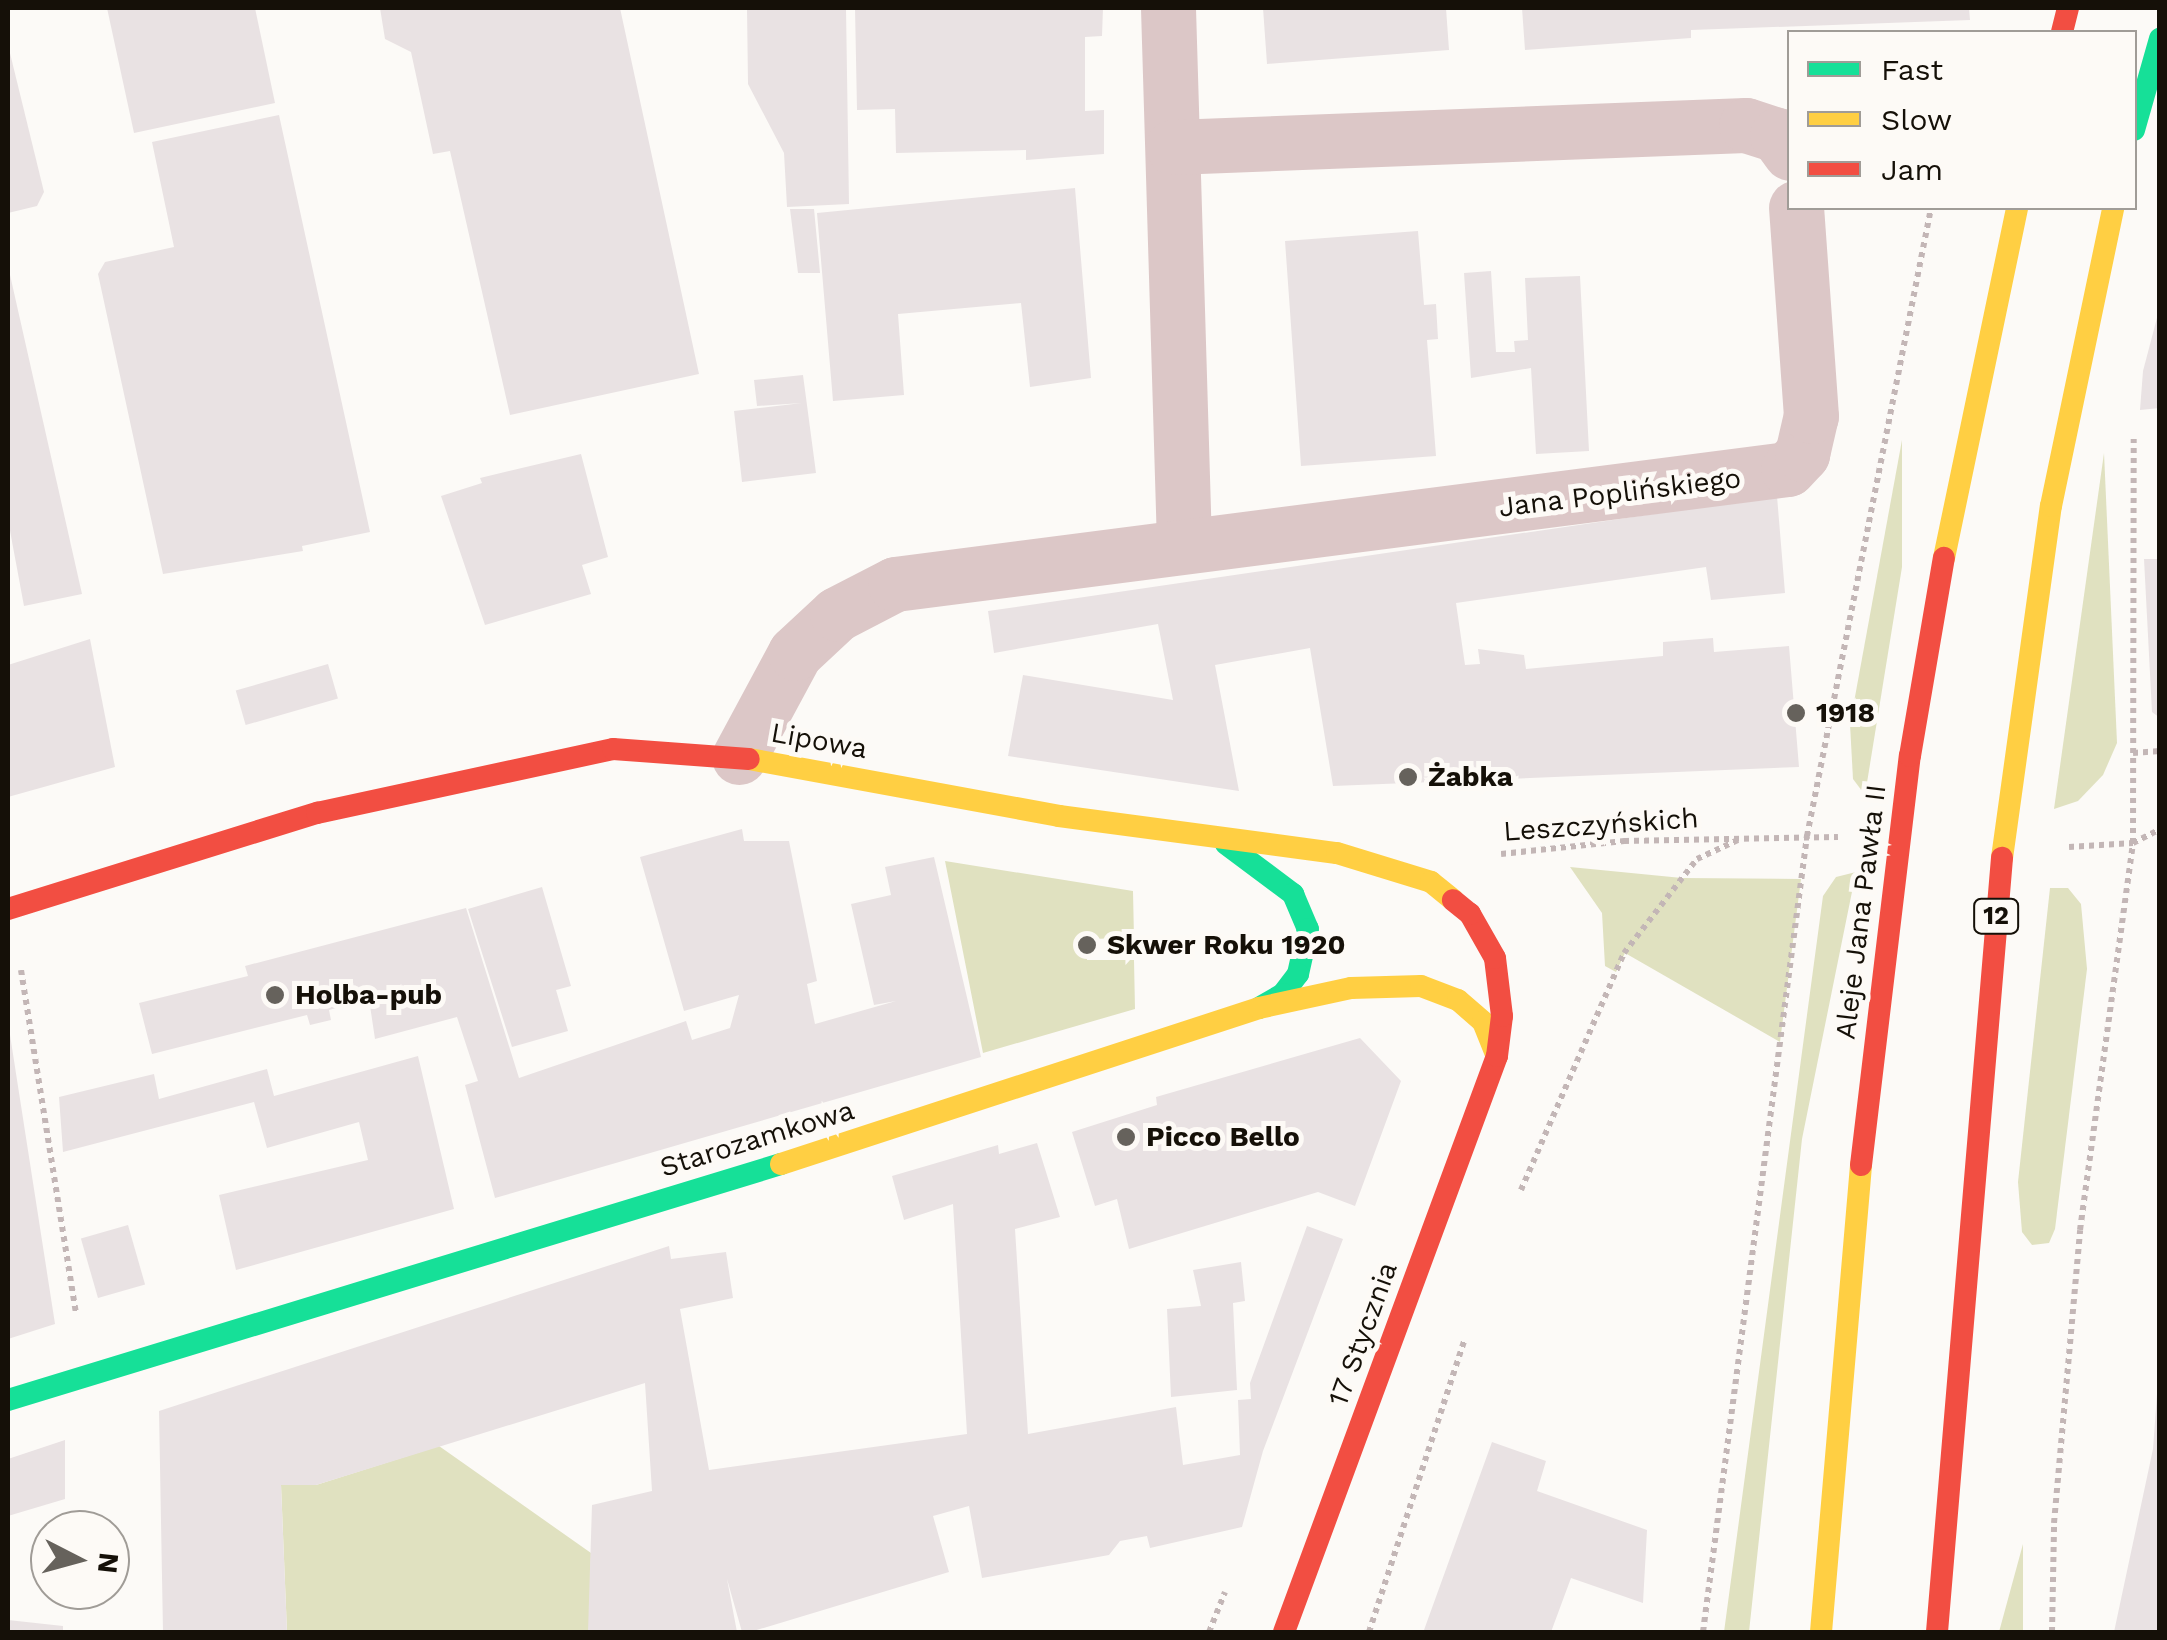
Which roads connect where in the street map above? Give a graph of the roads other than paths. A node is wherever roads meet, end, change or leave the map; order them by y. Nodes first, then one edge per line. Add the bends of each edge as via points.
1 (1168, 8) edge
2 (2160, 39) edge
3 (2137, 120) edge
4 (1173, 147) junction
5 (1787, 148) edge
6 (1796, 210) edge
7 (2017, 210) edge
8 (2113, 210) edge
9 (1184, 544) junction
10 (739, 757) junction
11 (1218, 840) junction
12 (8, 909) edge
13 (1259, 1008) junction
14 (1497, 1056) junction
15 (8, 1400) edge
16 (1284, 1632) edge
17 (1820, 1632) edge
18 (1936, 1632) edge

1 - 4 street
2 - 3 street
4 - 5 street via 1746,126 1778,135
4 - 9 street
6 - 9 street, Jana Poplińskiego via 1810,416 1802,454 1788,469
7 - 17 street, Aleje Jana Pawła II via 1957,480 1910,756 1857,1200
8 - 18 street, 12 via 2051,506 2003,850
9 - 10 street, Jana Poplińskiego via 895,584 837,614 795,653
10 - 11 street, Lipowa
10 - 12 street, Lipowa via 613,749 480,773 317,813
11 - 13 street via 1294,894 1308,929 1298,974 1283,994
11 - 14 street, Lipowa via 1400,868 1454,897 1482,932 1501,986
13 - 14 street, Starozamkowa via 1351,988 1421,986 1458,1000 1483,1022
13 - 15 street, Starozamkowa via 812,1155
14 - 16 street, 17 Stycznia

